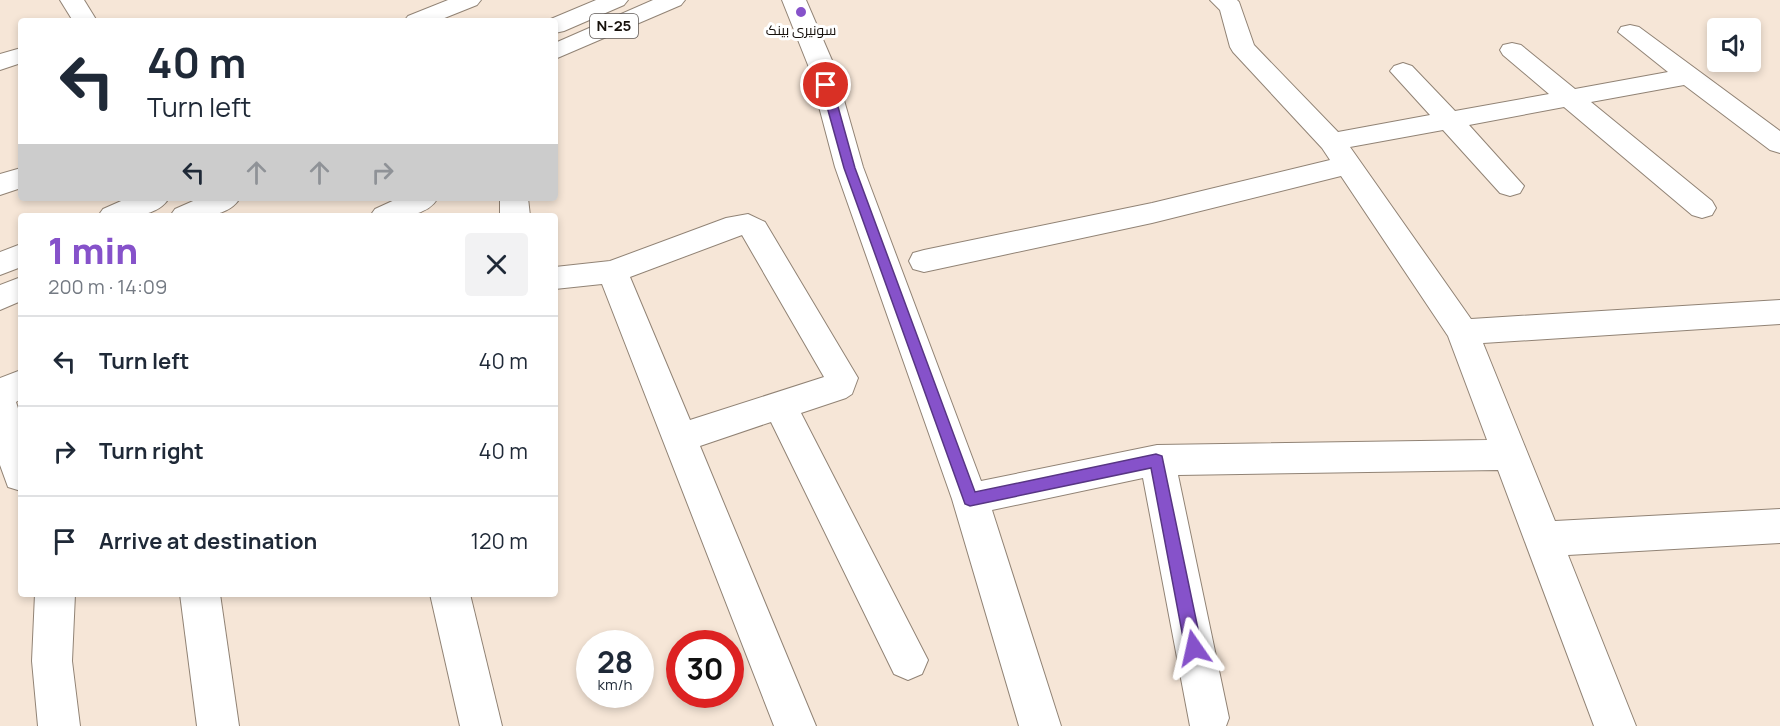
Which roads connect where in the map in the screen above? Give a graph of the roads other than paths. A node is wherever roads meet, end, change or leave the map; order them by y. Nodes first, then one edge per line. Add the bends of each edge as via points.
1 (72, 0) edge
2 (469, 0) edge
3 (616, 0) edge
4 (673, 0) edge
5 (795, 0) edge
6 (1222, 0) edge
7 (83, 18) edge
8 (424, 18) edge
9 (558, 25) edge
10 (1630, 32) dead end
11 (1512, 50) dead end
12 (558, 51) edge
13 (18, 56) edge
14 (0, 62) edge
15 (1403, 71) dead end
16 (1689, 76) junction
17 (1569, 98) junction
18 (1450, 120) junction
19 (1780, 144) edge
20 (1341, 153) junction
21 (18, 178) edge
22 (0, 185) edge
23 (1510, 186) dead end
24 (148, 201) edge
25 (219, 201) edge
26 (418, 201) edge
27 (1702, 208) dead end
28 (120, 213) edge
29 (192, 213) edge
30 (392, 213) edge
31 (18, 256) edge
32 (924, 261) dead end
33 (0, 264) edge
34 (613, 272) junction
35 (558, 278) edge
36 (18, 289) edge
37 (0, 298) edge
38 (1780, 312) edge
39 (1463, 332) junction
40 (18, 385) edge
41 (0, 400) edge
42 (0, 405) edge
43 (780, 406) junction
44 (680, 438) junction
45 (1510, 455) junction
46 (1156, 460) junction
47 (18, 466) edge
48 (970, 499) junction
49 (1780, 526) edge
50 (1542, 539) junction
51 (55, 597) edge
52 (200, 597) edge
53 (451, 597) edge
54 (908, 660) dead end
55 (1208, 718) dead end
56 (59, 726) edge
57 (218, 726) edge
58 (481, 726) edge
59 (795, 726) edge
60 (1040, 726) edge
61 (1615, 726) edge

1 - 7 main road
2 - 8 main road
3 - 9 main road, N-25
4 - 12 main road, N-25
5 - 48 main road via 820,65 849,168
6 - 20 main road via 1231,7 1242,47
10 - 16 main road
11 - 17 main road
13 - 14 main road
15 - 18 main road
16 - 17 main road
16 - 19 main road
17 - 18 main road
17 - 27 main road
18 - 20 main road
18 - 23 main road
20 - 32 main road via 1152,213
20 - 39 main road
21 - 22 main road
24 - 28 main road
25 - 29 main road
26 - 30 main road
31 - 33 main road
34 - 35 main road
34 - 43 main road via 736,225 748,224 755,229 841,378 834,388
34 - 44 main road
36 - 37 main road
38 - 39 main road
39 - 45 main road
40 - 41 main road via 2,393
42 - 47 main road
43 - 44 main road
43 - 54 main road
44 - 59 main road
45 - 46 main road
45 - 50 main road
46 - 48 main road
46 - 55 main road
48 - 60 main road
49 - 50 main road
50 - 61 main road
51 - 56 main road via 52,661
52 - 57 main road
53 - 58 main road

